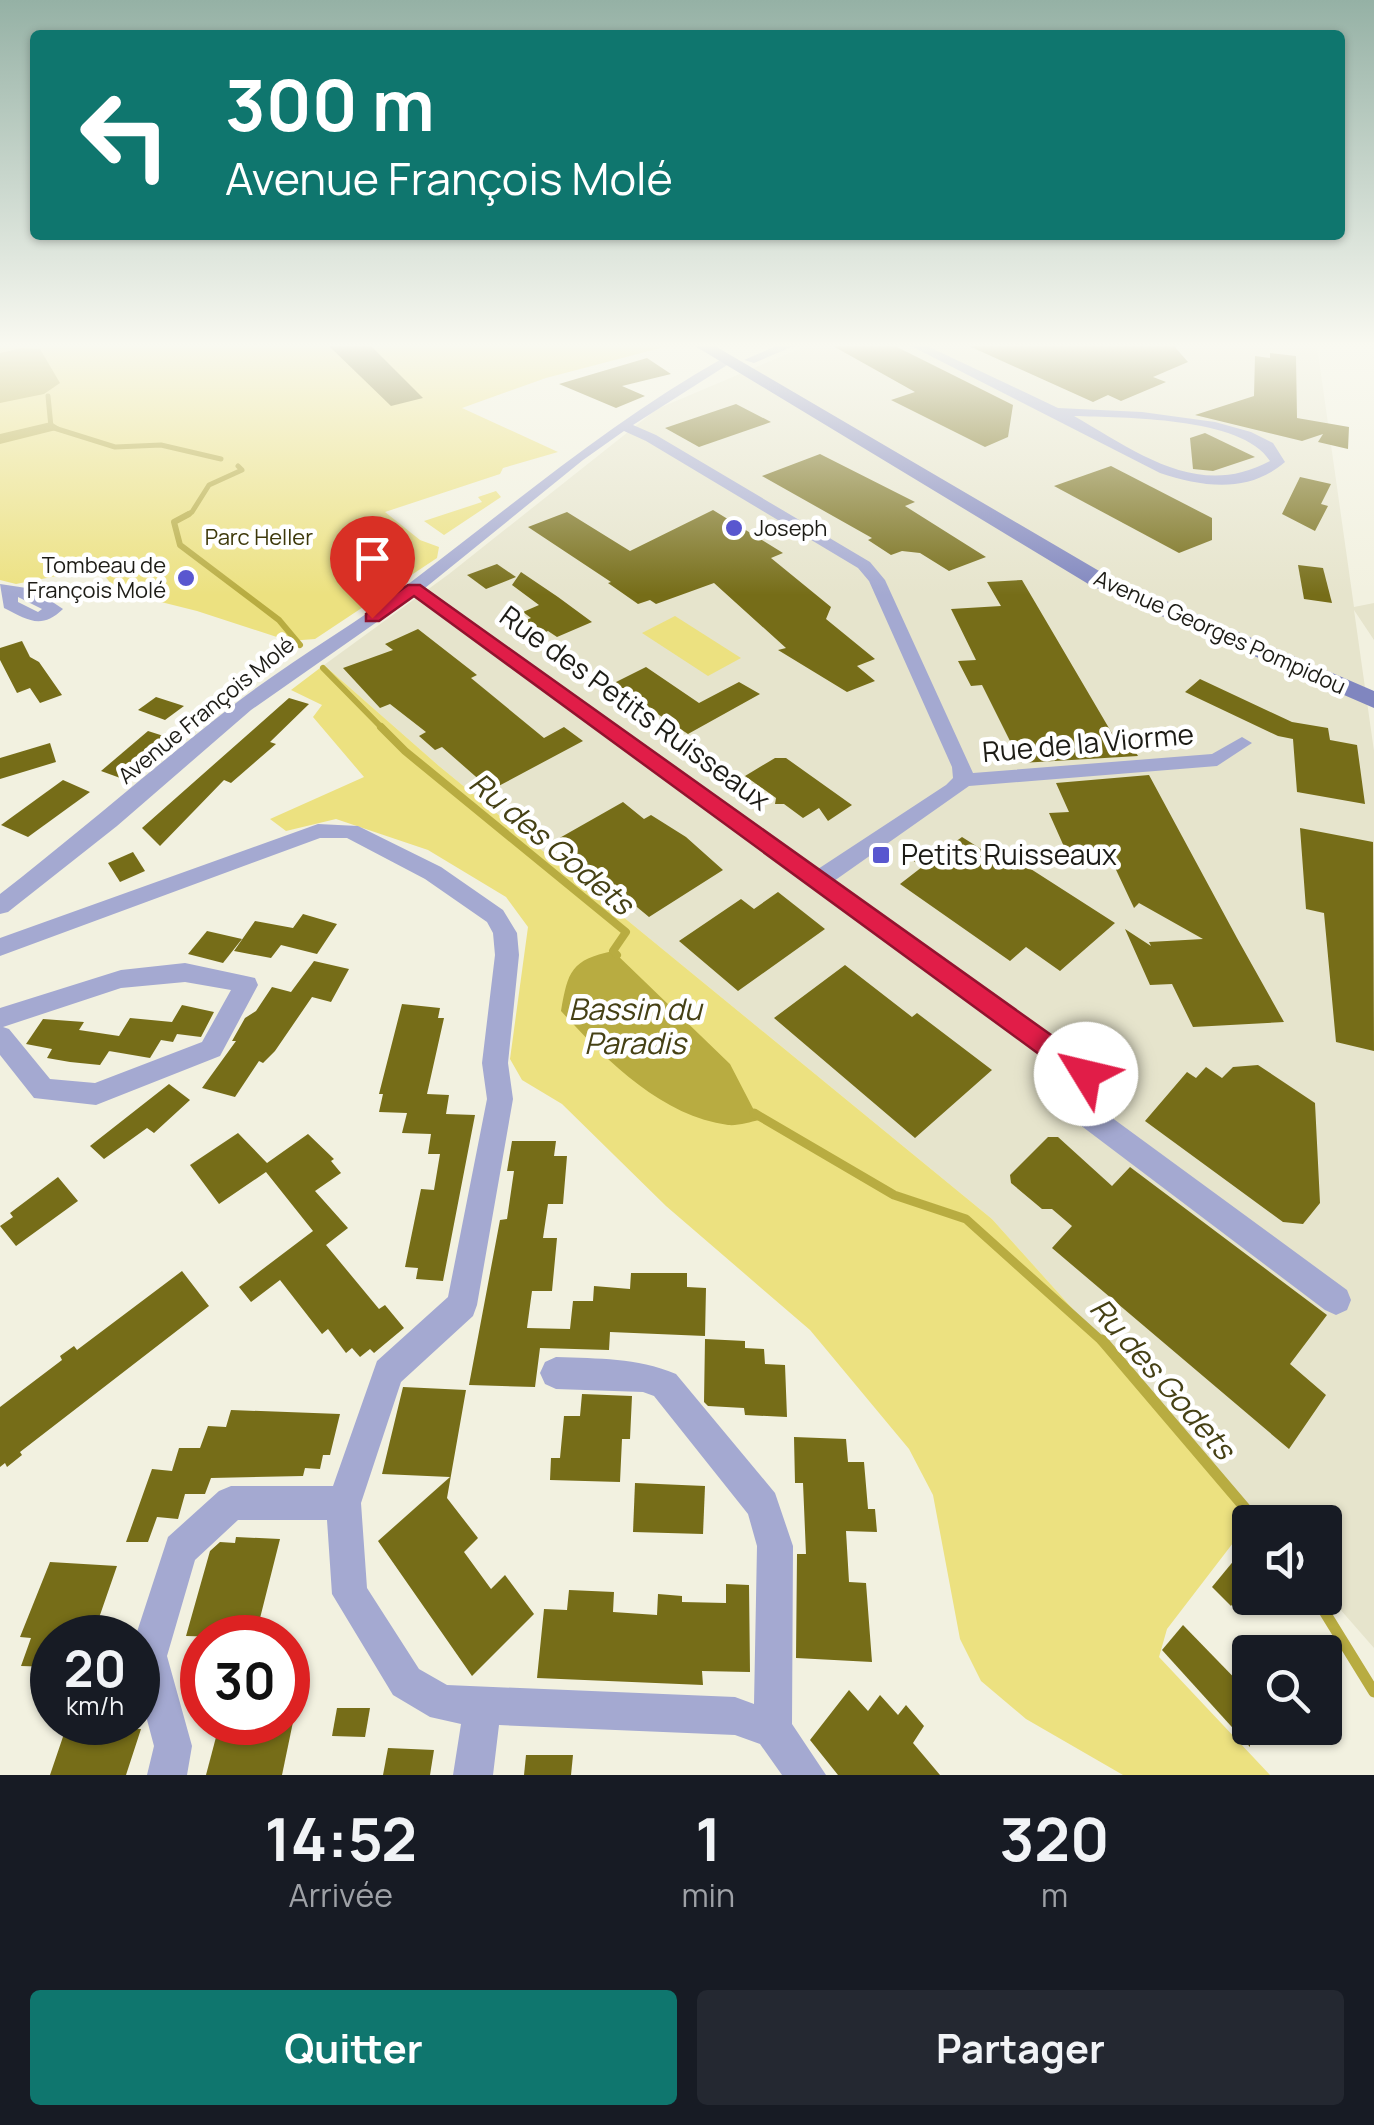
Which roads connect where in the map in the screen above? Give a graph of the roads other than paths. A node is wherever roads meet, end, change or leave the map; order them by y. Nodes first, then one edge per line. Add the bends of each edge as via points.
1 (619, 429) edge
2 (630, 429) edge
3 (847, 429) edge
4 (849, 429) edge
5 (1088, 429) edge
6 (1221, 429) edge
7 (854, 433) junction
8 (414, 588) junction
9 (1294, 661) junction
10 (1374, 692) edge
11 (1374, 700) edge
12 (1242, 743) dead end
13 (963, 780) junction
14 (817, 881) junction
15 (0, 906) edge
16 (45, 930) junction
17 (0, 947) edge
18 (0, 1018) edge
19 (0, 1036) edge
20 (1336, 1300) dead end
21 (556, 1373) dead end
22 (344, 1503) junction
23 (482, 1708) junction
24 (773, 1730) junction
25 (803, 1774) edge
26 (167, 1775) edge
27 (472, 1775) edge

1 - 8 street, Avenue François Molé
2 - 13 street via 872,572
3 - 7 main road, Avenue Georges Pompidou
4 - 7 main road, Avenue Georges Pompidou
5 - 6 street via 1198,483 1225,482 1278,459 1270,449
7 - 9 main road, Avenue Georges Pompidou via 1098,580
8 - 14 street, Rue des Petits Ruisseaux
8 - 15 street, Avenue François Molé via 244,706
9 - 10 main road, Avenue Georges Pompidou
9 - 11 main road, Avenue Georges Pompidou
12 - 13 street, Rue de la Viorme via 1217,760
13 - 14 street
14 - 20 street, Rue des Petits Ruisseaux via 1086,1074 1068,1100
15 - 16 street via 20,925
16 - 17 street
16 - 22 street via 318,831 350,831 434,874 496,916 505,933 495,1063 500,1099 462,1305 388,1372
18 - 19 street via 94,984 184,972 246,984 211,1049 96,1094 43,1090
21 - 24 street via 643,1376 665,1386 763,1505 775,1546
22 - 23 street via 350,1594 406,1682 444,1704
22 - 26 street via 231,1503 180,1549 148,1656 173,1746
23 - 24 street via 735,1716
23 - 27 street
24 - 25 street

